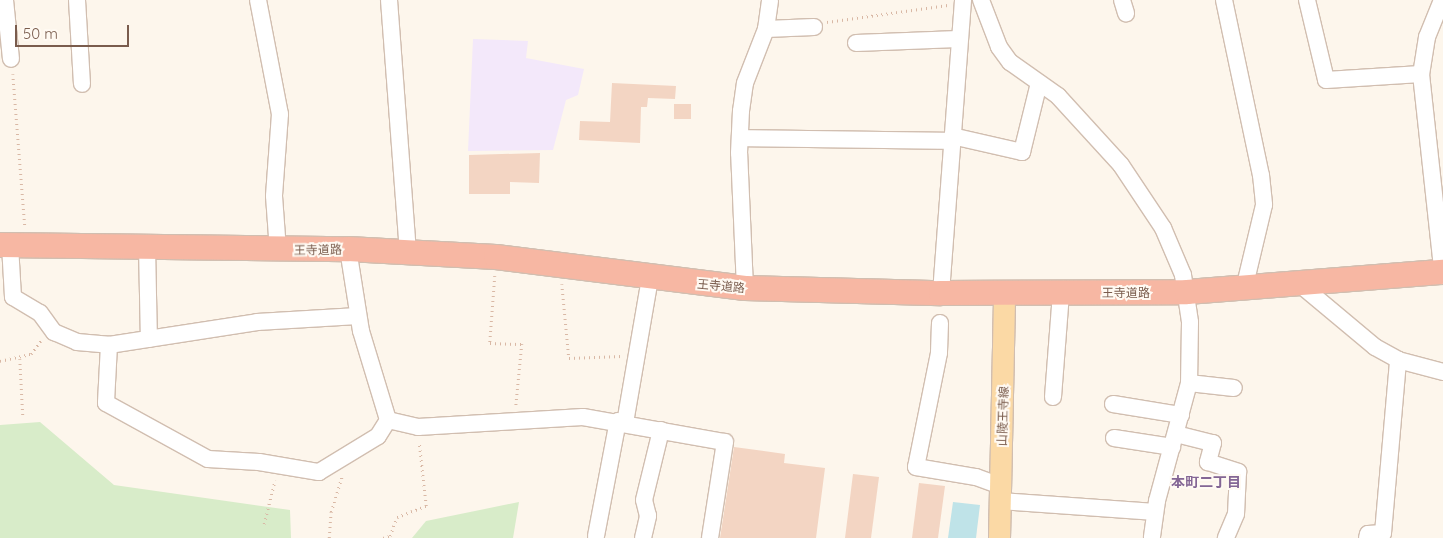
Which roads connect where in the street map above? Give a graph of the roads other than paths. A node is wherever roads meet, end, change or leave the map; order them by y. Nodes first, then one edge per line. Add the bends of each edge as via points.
1 (5, 0) edge
2 (77, 0) edge
3 (258, 0) edge
4 (389, 0) edge
5 (770, 0) edge
6 (981, 0) edge
7 (1224, 0) edge
8 (1307, 0) edge
9 (1442, 0) edge
10 (963, 2) edge
11 (814, 27) road end
12 (766, 29) junction
13 (1435, 36) edge
14 (958, 39) junction
15 (856, 43) dead end
16 (11, 59) road end
17 (1421, 74) junction
18 (1039, 83) junction
19 (82, 84) dead end
20 (740, 138) junction
21 (952, 138) junction
22 (12, 245) edge
23 (147, 247) junction
24 (348, 249) junction
25 (278, 250) junction
26 (408, 253) junction
27 (1442, 273) edge
28 (650, 279) junction
29 (1302, 286) junction
30 (745, 288) junction
31 (1244, 289) junction
32 (1187, 292) junction
33 (941, 293) junction
34 (1004, 293) junction
35 (1062, 293) junction
36 (358, 316) junction
37 (940, 323) dead end
38 (149, 339) junction
39 (109, 346) junction
40 (1398, 360) junction
41 (1443, 372) edge
42 (1189, 383) junction
43 (1234, 388) dead end
44 (1053, 397) dead end
45 (1114, 404) dead end
46 (1181, 415) junction
47 (388, 420) junction
48 (622, 422) junction
49 (661, 430) junction
50 (1114, 438) dead end
51 (1174, 441) junction
52 (1001, 493) junction
53 (1154, 512) junction
54 (596, 536) dead end
55 (643, 538) edge
56 (710, 538) edge
57 (999, 538) edge
58 (1152, 538) edge
59 (1226, 538) edge
60 (1367, 538) edge

1 - 16 street
2 - 19 street
3 - 25 street via 280,114 274,196
4 - 26 street
5 - 12 street
6 - 18 street via 999,47 1010,62
7 - 31 street via 1262,175 1264,205
8 - 17 street via 1326,80
9 - 13 street
10 - 14 street
11 - 12 street
12 - 20 street via 745,83
13 - 17 street
14 - 15 street
14 - 21 street
17 - 27 street
18 - 21 street via 1022,152
18 - 32 street via 1058,96 1143,196 1174,253
20 - 21 street
20 - 30 street
21 - 33 street
22 - 23 highway, 王寺道路
22 - 39 street via 13,298 40,313 48,326 70,340
23 - 25 highway, 王寺道路
23 - 38 street
24 - 25 highway, 王寺道路
24 - 26 highway, 王寺道路
24 - 36 street
26 - 28 highway, 王寺道路 via 496,257
27 - 29 highway, 王寺道路
28 - 30 highway, 王寺道路
28 - 48 street
29 - 31 highway, 王寺道路
29 - 40 street via 1375,347
30 - 33 highway, 王寺道路
31 - 32 highway, 王寺道路
32 - 35 highway, 王寺道路
32 - 42 street
33 - 34 highway, 王寺道路
34 - 35 highway, 王寺道路
34 - 52 main road, 山陵王寺線
35 - 44 street
36 - 38 street via 257,322
36 - 47 street
37 - 52 street via 939,353 916,467 960,473
38 - 39 street
39 - 47 street via 106,404 208,459 319,472 378,436
40 - 41 street
40 - 60 street via 1383,533 1368,534
42 - 43 street
42 - 46 street
45 - 46 street
46 - 51 street
47 - 48 street via 418,427 583,417
48 - 49 street
48 - 54 street
49 - 55 street via 644,500 648,516
49 - 56 street via 725,442
50 - 51 street
51 - 53 street
51 - 59 street via 1213,443 1208,462 1238,472 1236,514
52 - 53 street
52 - 57 main road, 山陵王寺線
53 - 58 street

